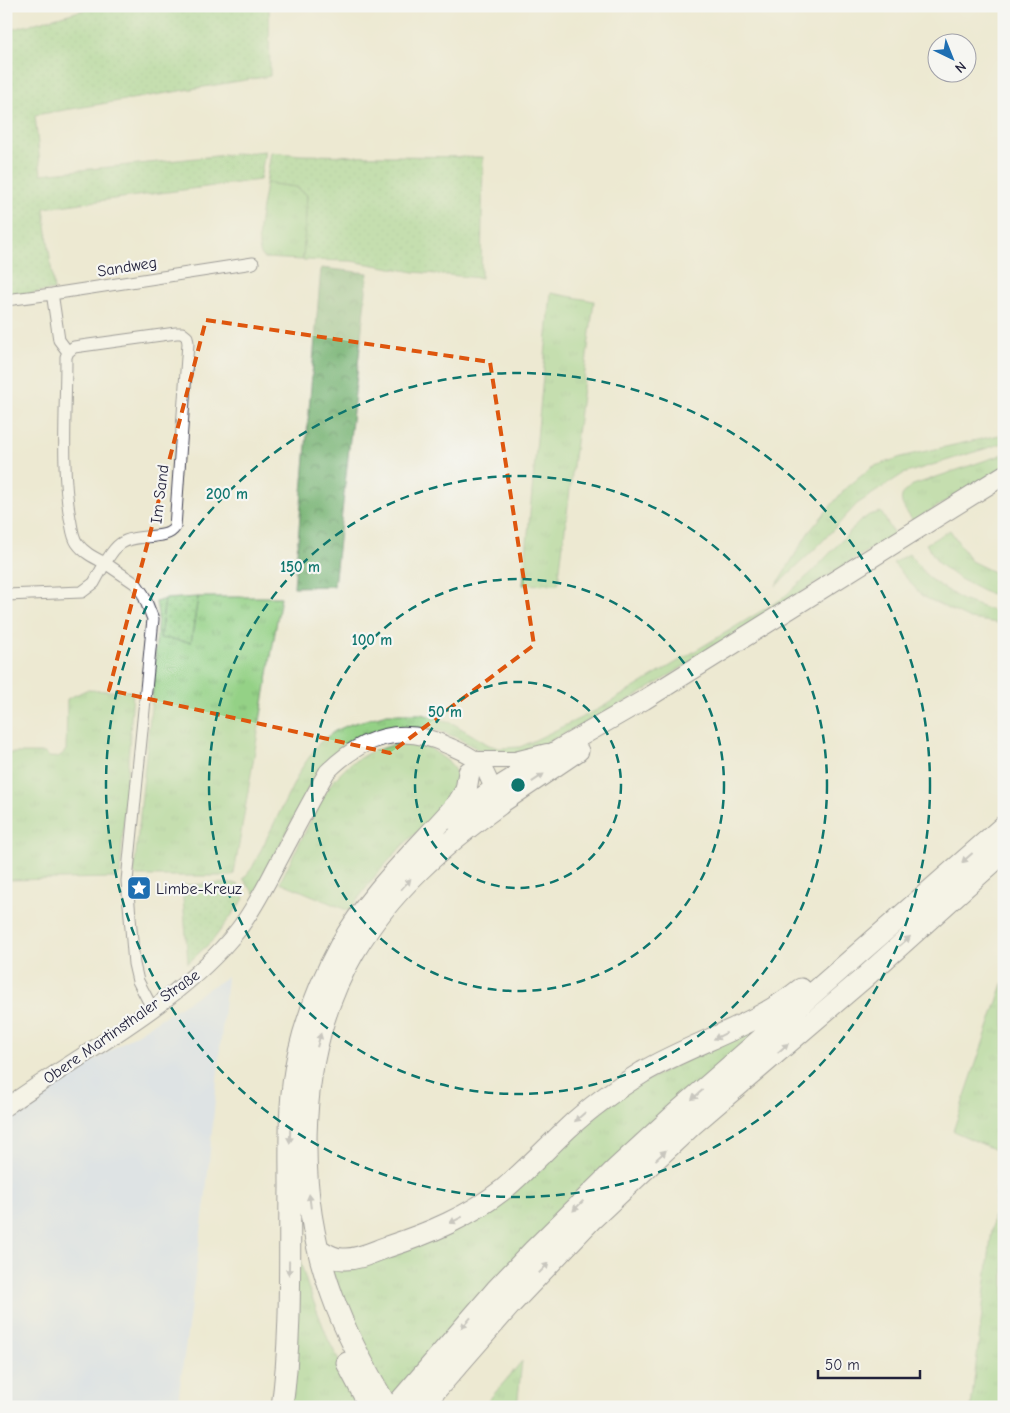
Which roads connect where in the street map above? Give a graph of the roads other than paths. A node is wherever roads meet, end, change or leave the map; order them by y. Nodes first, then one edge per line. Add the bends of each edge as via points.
1 (253, 263) dead end
2 (53, 299) dead end
3 (6, 300) edge
4 (68, 352) junction
5 (1004, 475) edge
6 (105, 563) junction
7 (6, 595) edge
8 (644, 700) junction
9 (559, 749) junction
10 (473, 766) junction
11 (493, 797) junction
12 (1004, 826) edge
13 (1004, 852) edge
14 (405, 859) junction
15 (866, 948) junction
16 (152, 1008) junction
17 (6, 1107) edge
18 (290, 1185) junction
19 (318, 1249) junction
20 (420, 1398) edge
21 (282, 1407) edge
22 (370, 1407) edge
23 (388, 1407) edge
24 (395, 1407) edge

1 - 3 street, Sandweg
2 - 4 street via 59,340
4 - 6 street via 67,501 77,543
4 - 6 street, Im Sand via 74,347 176,333 187,337 175,528 167,536 136,537 125,541
5 - 8 main road
6 - 7 street via 94,583 82,592
6 - 16 street via 136,584 153,619 127,881 134,964 138,981
8 - 9 main road
11 -> 8 main road via 610,729
9 - 10 street
9 - 11 main road
10 - 11 street, Obere Martinsthaler Straße via 488,776
10 - 14 highway via 466,790 458,803
10 - 16 street, Obere Martinsthaler Straße via 451,746 426,737 398,734 359,745 343,756 327,772 239,929 202,969
11 - 14 highway via 431,836
19 -> 11 highway via 308,1185 307,1120 316,1052 338,984 354,952 396,895
12 -> 15 highway
20 -> 13 highway via 592,1219 692,1125 865,977
14 -> 18 highway via 360,914 314,999 293,1087
15 -> 19 highway via 842,957 788,1000 762,1015 667,1060 625,1084 580,1117 504,1189 459,1219 353,1259 337,1258
15 -> 20 highway via 679,1111 496,1290
16 - 17 street, Obere Martinsthaler Straße
18 -> 21 highway via 289,1331
18 - 22 highway via 300,1238 316,1292 330,1328
19 - 23 highway via 342,1321
20 - 24 highway

